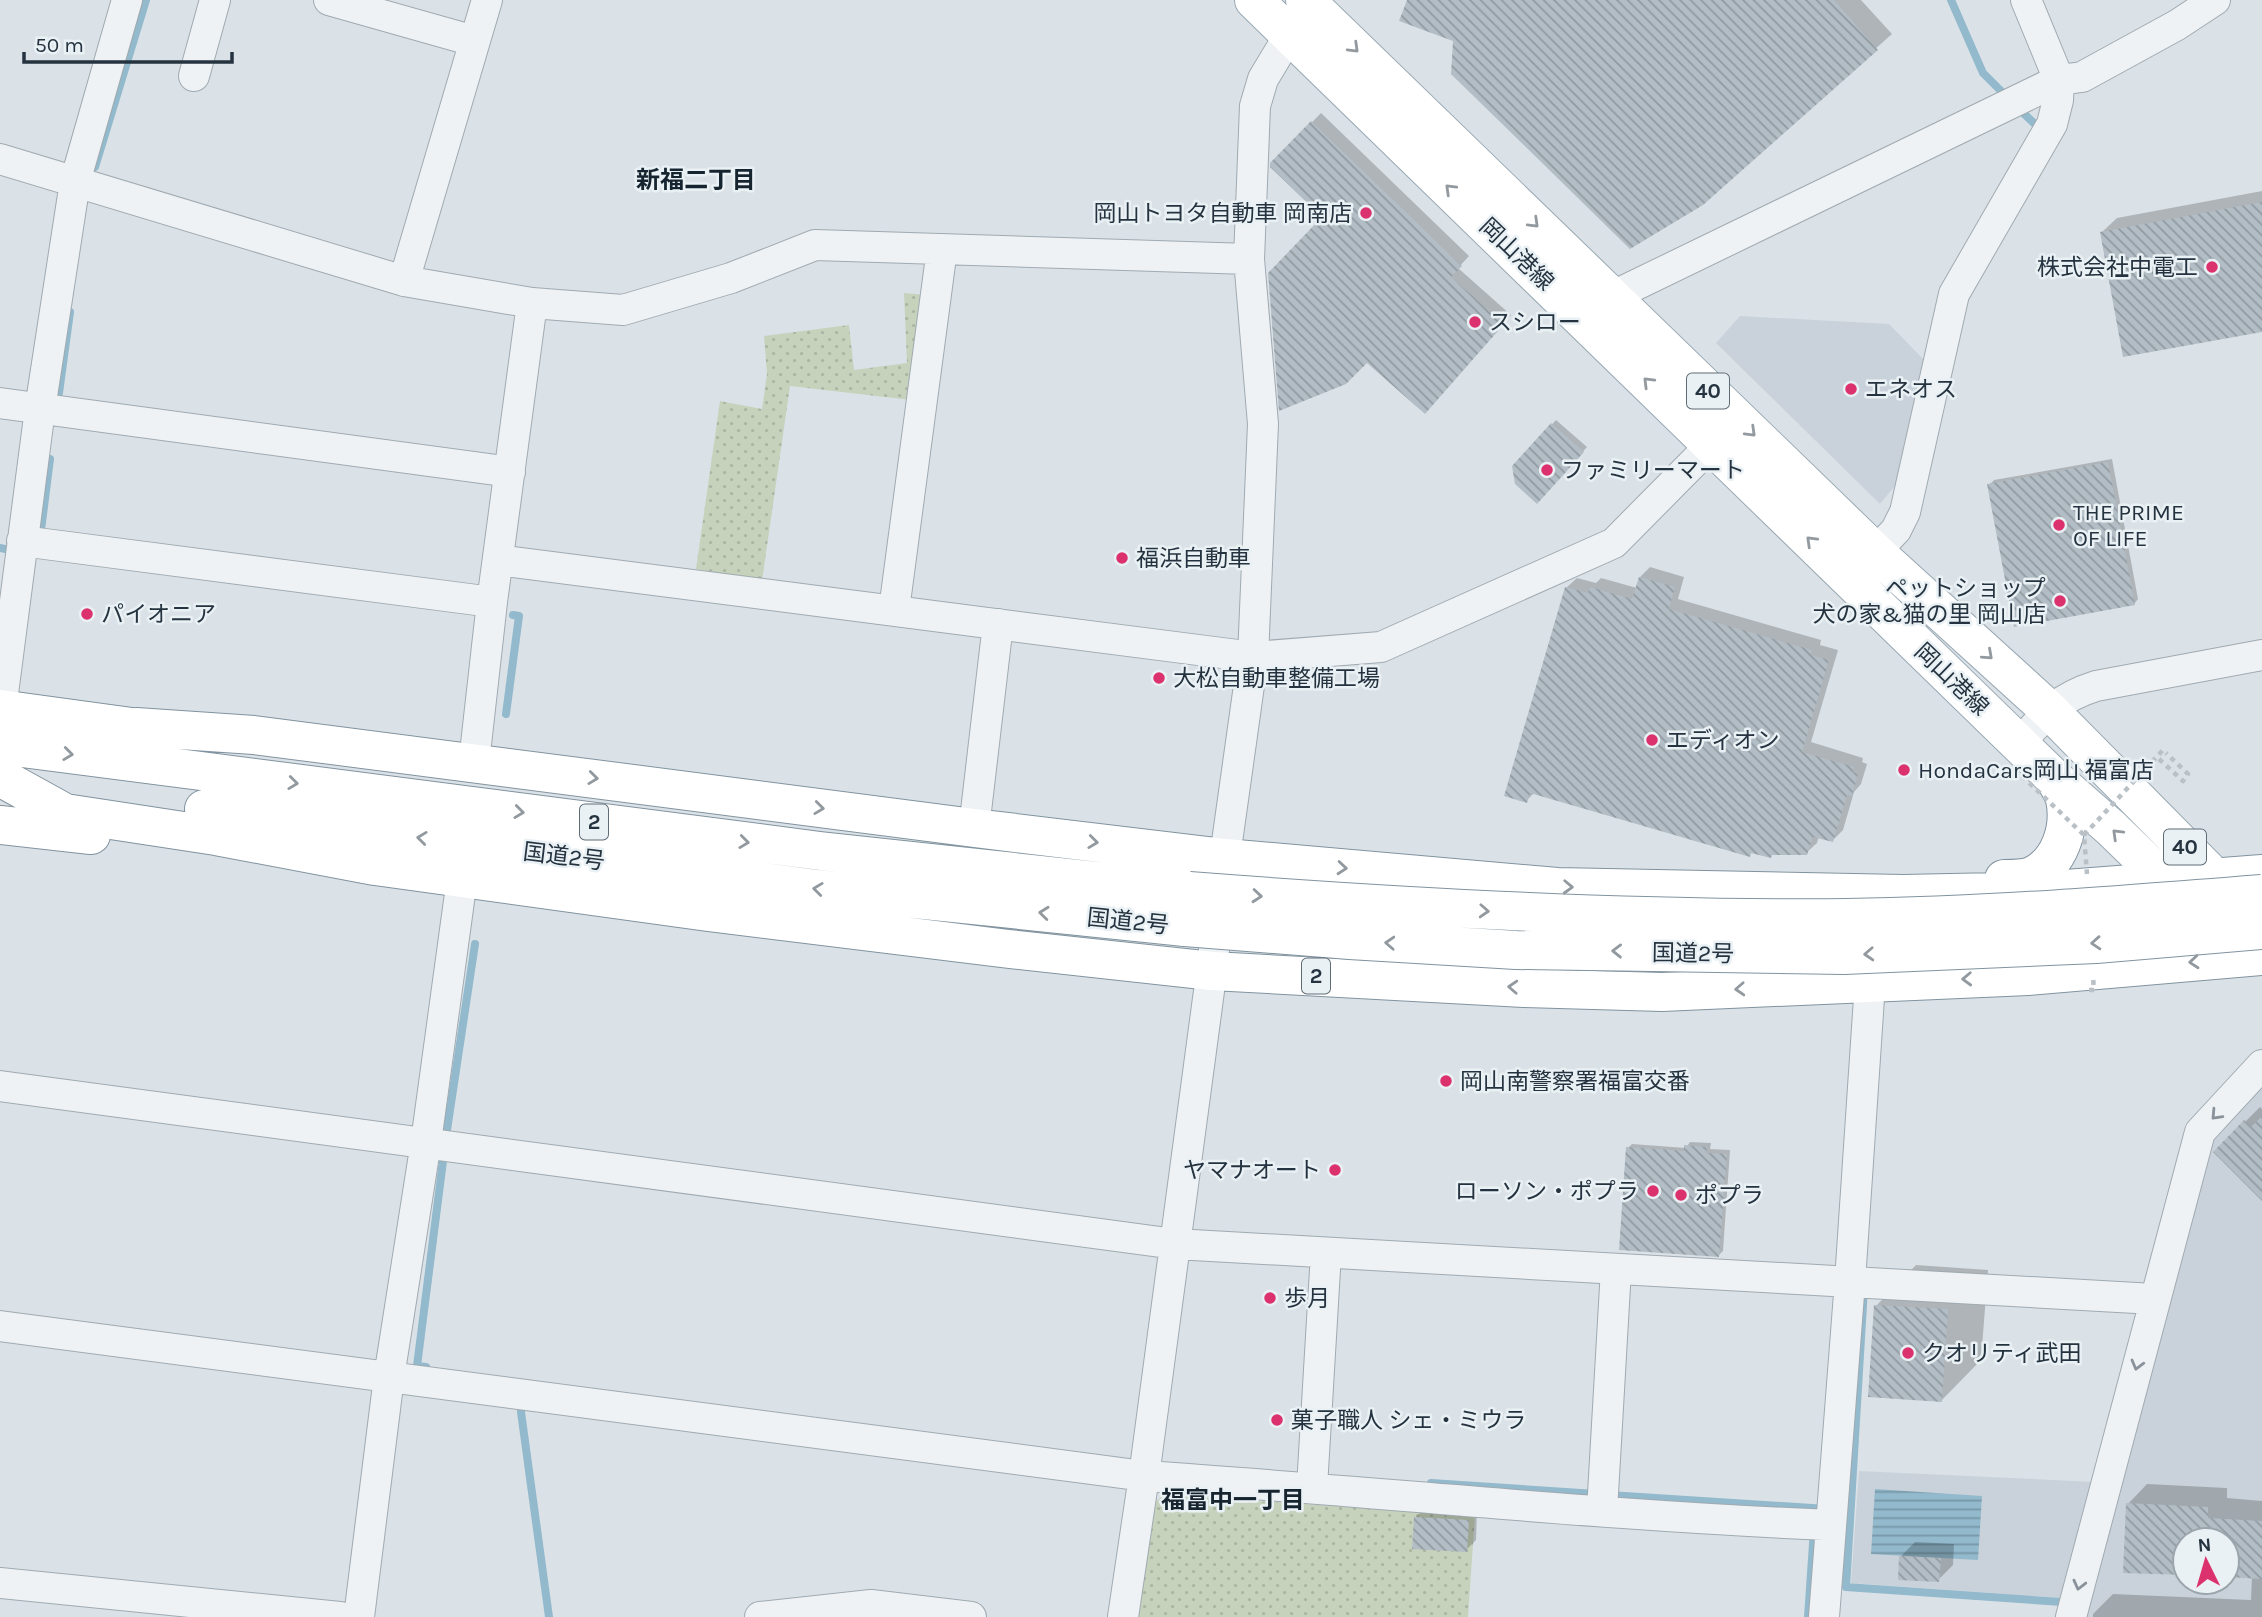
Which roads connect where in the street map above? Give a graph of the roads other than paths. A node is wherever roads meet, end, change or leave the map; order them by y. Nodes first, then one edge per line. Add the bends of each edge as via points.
1 (127, 0) edge
2 (215, 0) edge
3 (329, 0) edge
4 (487, 0) edge
5 (1254, 0) edge
6 (2026, 0) edge
7 (2215, 0) edge
8 (1297, 17) edge
9 (474, 41) junction
10 (194, 76) dead end
11 (2059, 80) junction
12 (0, 159) edge
13 (75, 182) junction
14 (942, 250) junction
15 (1249, 259) junction
16 (404, 281) junction
17 (532, 303) junction
18 (1598, 309) junction
19 (0, 403) edge
20 (40, 409) junction
21 (1711, 444) junction
22 (510, 472) junction
23 (29, 546) junction
24 (1875, 552) junction
25 (498, 560) junction
26 (1850, 579) junction
27 (492, 602) junction
28 (894, 610) junction
29 (998, 624) junction
30 (2262, 654) edge
31 (1253, 657) junction
32 (0, 709) edge
33 (2049, 710) junction
34 (136, 727) junction
35 (474, 762) junction
36 (2032, 766) junction
37 (2, 769) edge
38 (452, 804) junction
39 (0, 825) edge
40 (974, 828) junction
41 (1225, 858) junction
42 (375, 866) junction
43 (2262, 874) edge
44 (2216, 878) junction
45 (462, 879) junction
46 (2166, 881) junction
47 (1821, 894) junction
48 (1187, 909) junction
49 (2259, 933) edge
50 (1212, 971) junction
51 (1870, 983) junction
52 (2262, 1065) edge
53 (0, 1086) edge
54 (426, 1142) junction
55 (1175, 1244) junction
56 (1326, 1253) junction
57 (1616, 1269) junction
58 (1860, 1281) junction
59 (2154, 1299) junction
60 (0, 1326) edge
61 (389, 1377) junction
62 (1144, 1476) junction
63 (1313, 1479) junction
64 (1603, 1500) junction
65 (1825, 1518) junction
66 (0, 1583) edge
67 (209, 1611) edge
68 (1825, 1614) edge
69 (340, 1617) edge
70 (359, 1617) edge
71 (760, 1617) edge
72 (971, 1617) edge
73 (1123, 1617) edge
74 (2071, 1617) edge

1 - 13 street
2 - 10 street
3 - 9 street
4 - 9 street
5 - 8 main road, 岡山港線 / 40
6 - 11 street
7 - 11 street via 2082,77
8 - 15 street via 1263,79 1255,106
8 - 18 main road, 岡山港線 / 40
9 - 16 street
11 - 18 street
11 - 24 street via 2052,124 1954,294 1905,512 1896,530
12 - 13 street
13 - 16 street
13 - 20 street
14 - 15 street
14 - 17 street via 815,245 731,278 623,310
14 - 28 street
15 - 31 street via 1263,424
16 - 17 street
17 - 22 street
21 -> 18 main road, 岡山港線 / 40
18 -> 24 main road, 岡山港線 / 40
19 - 20 street
20 - 22 street
20 - 23 street
26 -> 21 main road, 岡山港線 / 40
21 - 31 street via 1614,543 1381,647
22 - 25 street
23 - 27 street
23 - 32 street
24 - 26 street
24 -> 33 main road, 岡山港線 / 40
25 - 27 street
25 - 28 street
26 - 36 main road, 岡山港線 / 40
27 - 35 street
28 - 29 street
29 - 31 street
29 - 40 street
30 - 33 street via 2096,686 2073,693
31 - 41 street
32 - 34 main road
33 - 36 street
33 - 44 main road, 岡山港線 / 40
34 - 35 main road via 254,735
34 - 38 main road via 401,774
35 -> 40 main road
46 -> 36 main road, 岡山港線 / 40 via 2111,828
36 - 47 main road via 2064,797 2065,832 2049,865 2030,877 1865,883
37 -> 38 main road, 国道2号 / 2
37 - 42 main road, 2 via 65,813
48 -> 37 main road, 国道2号 / 2 via 817,889 132,800
38 -> 48 main road, 国道2号 / 2 via 820,852
39 - 42 main road, 2
40 -> 41 main road
41 -> 47 main road via 1557,887
41 - 50 street
42 - 45 main road, 2
43 - 44 main road
44 - 46 main road
44 - 49 main road, 岡山港線 / 40
45 - 50 main road, 2
45 - 54 street
46 - 47 main road via 2040,891
46 - 49 main road, 岡山港線 / 40 via 2201,915
48 - 49 main road, 国道2号 / 2, bridge via 1349,904 1518,913 1848,918 2088,908
49 -> 51 main road, 2 via 2028,976
51 -> 50 main road, 2 via 1662,992
50 - 55 street
51 - 58 street
52 -> 59 street via 2200,1132
53 - 54 street
54 - 55 street
54 - 61 street
55 - 56 street
55 - 62 street
56 - 57 street
56 - 63 street
57 - 58 street
57 - 64 street
58 - 59 street
58 - 65 street
59 -> 74 street
60 - 61 street
61 - 62 street
61 - 70 street
62 - 63 street
62 - 73 street
63 - 64 street
64 - 65 street
65 - 68 street
66 - 67 street
67 - 69 street
71 - 72 street via 871,1605

